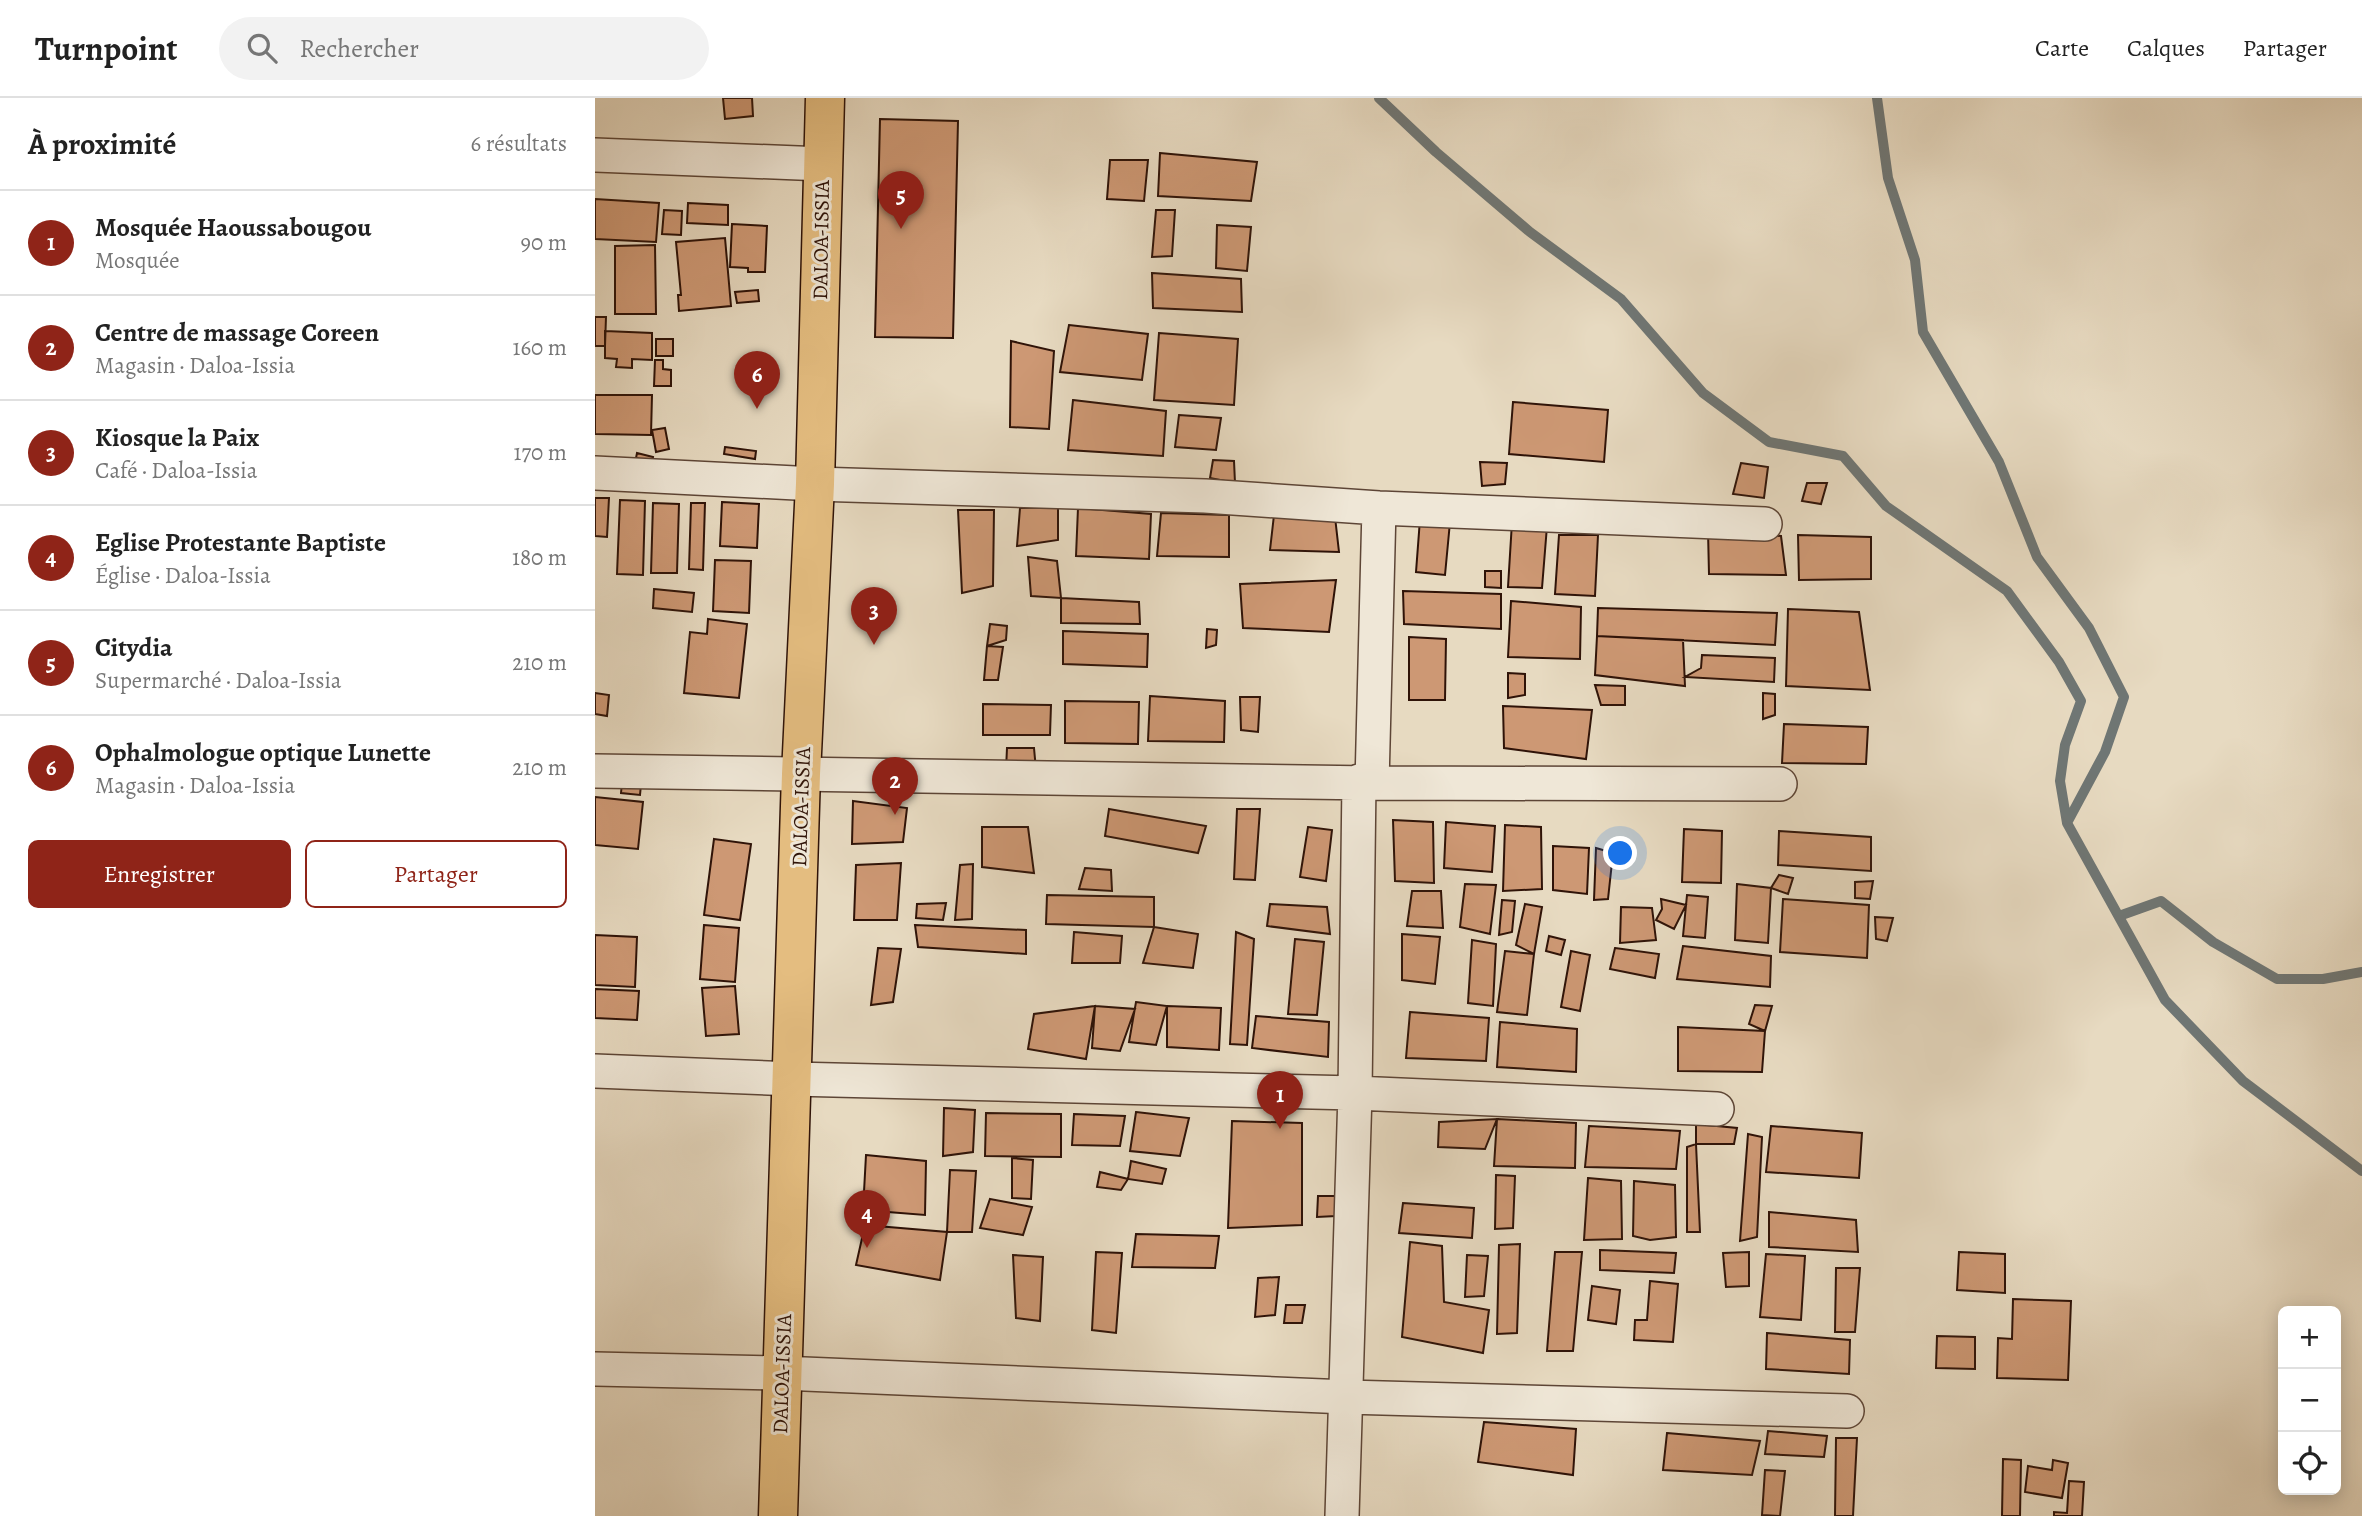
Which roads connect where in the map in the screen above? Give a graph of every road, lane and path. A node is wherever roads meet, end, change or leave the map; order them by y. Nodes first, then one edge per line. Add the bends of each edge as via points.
1 (825, 98) edge
2 (595, 155) edge
3 (823, 164) junction
4 (595, 473) edge
5 (815, 484) junction
6 (1379, 508) junction
7 (1765, 524) dead end
8 (595, 771) edge
9 (801, 774) junction
10 (1366, 782) junction
11 (1780, 784) dead end
12 (595, 1071) edge
13 (793, 1079) junction
14 (1355, 1093) junction
15 (1717, 1109) dead end
16 (595, 1369) edge
17 (781, 1373) junction
18 (1347, 1397) junction
19 (1847, 1411) dead end
20 (778, 1516) edge
21 (1342, 1516) edge

1 - 3 main road, DALOA-ISSIA
2 - 3 street
3 - 5 main road, DALOA-ISSIA
4 - 5 street
5 - 6 street via 1205,496
5 - 9 main road, DALOA-ISSIA
6 - 7 street
6 - 10 street
8 - 9 street
9 - 10 street
9 - 13 main road, DALOA-ISSIA
10 - 11 street
10 - 14 street
12 - 13 street
13 - 14 street
13 - 17 main road, DALOA-ISSIA
14 - 15 street
14 - 18 street
16 - 17 street
17 - 18 street
17 - 20 main road, DALOA-ISSIA
18 - 19 street
18 - 21 street

